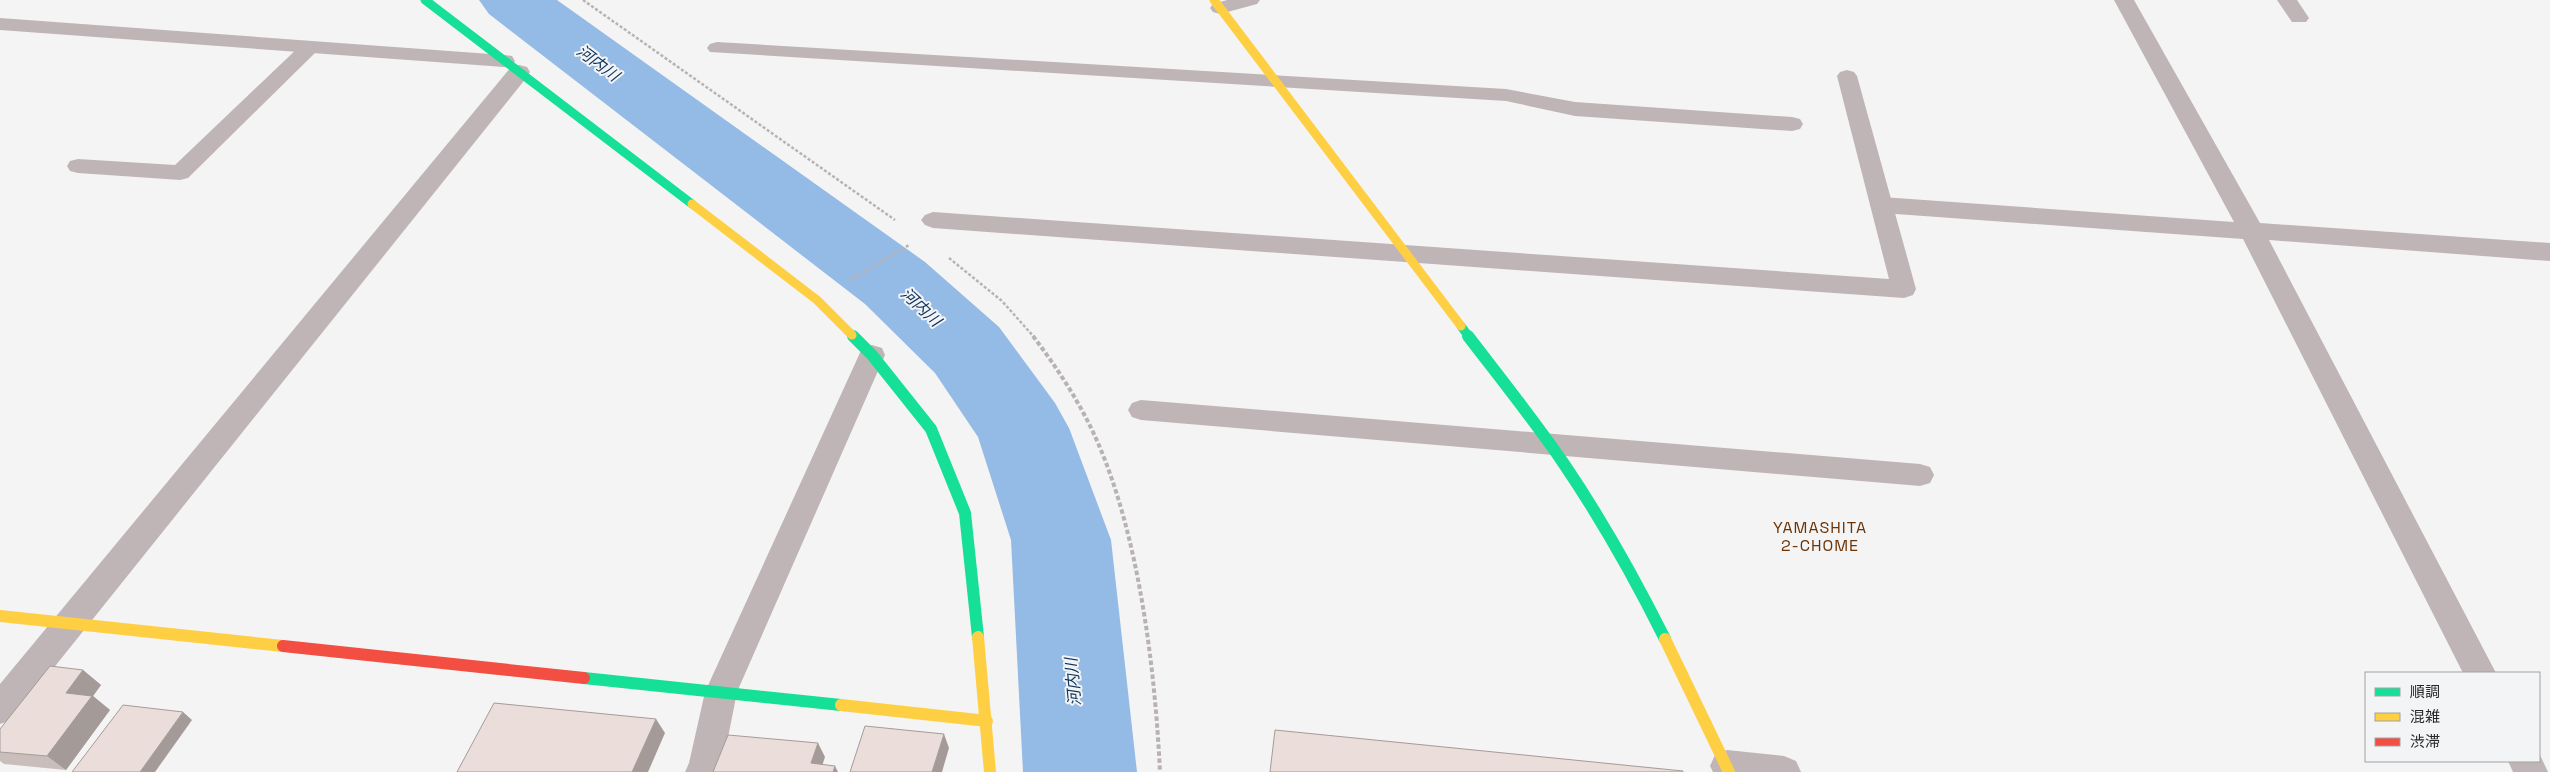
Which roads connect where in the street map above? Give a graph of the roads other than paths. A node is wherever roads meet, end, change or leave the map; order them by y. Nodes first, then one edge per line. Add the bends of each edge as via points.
1 (425, 0) edge
2 (1250, 0) edge
3 (2124, 0) edge
4 (2287, 0) edge
5 (1217, 4) edge
6 (2299, 18) dead end
7 (0, 24) edge
8 (309, 48) junction
9 (717, 48) dead end
10 (512, 66) junction
11 (1848, 76) dead end
12 (1276, 82) junction
13 (1792, 124) dead end
14 (78, 166) dead end
15 (1882, 205) junction
16 (933, 220) dead end
17 (2252, 230) junction
18 (2550, 252) edge
19 (1408, 255) junction
20 (872, 355) junction
21 (1141, 410) dead end
22 (1549, 442) junction
23 (1920, 475) dead end
24 (0, 616) edge
25 (70, 623) junction
26 (2479, 672) edge
27 (721, 692) junction
28 (0, 709) edge
29 (987, 721) junction
30 (1728, 769) edge
31 (702, 772) edge
32 (990, 772) edge
33 (1784, 772) edge

1 - 10 street
2 - 5 lane
3 - 17 street
4 - 6 lane
5 - 12 street
7 - 8 street
8 - 10 street
8 - 14 lane via 180,173
9 - 12 lane
10 - 20 street via 817,300
10 - 25 street
11 - 15 lane
12 - 13 lane via 1506,95 1575,109
12 - 19 street
15 - 17 street
15 - 19 lane via 1904,289
16 - 19 lane
17 - 18 street
17 - 26 street
19 - 22 street
20 - 27 street
20 - 29 street via 931,429 965,513
21 - 22 lane
22 - 23 lane
22 - 30 street via 1646,600
24 - 25 street
25 - 27 street
25 - 28 street
27 - 29 street
27 - 31 street
29 - 32 street
30 - 33 street

